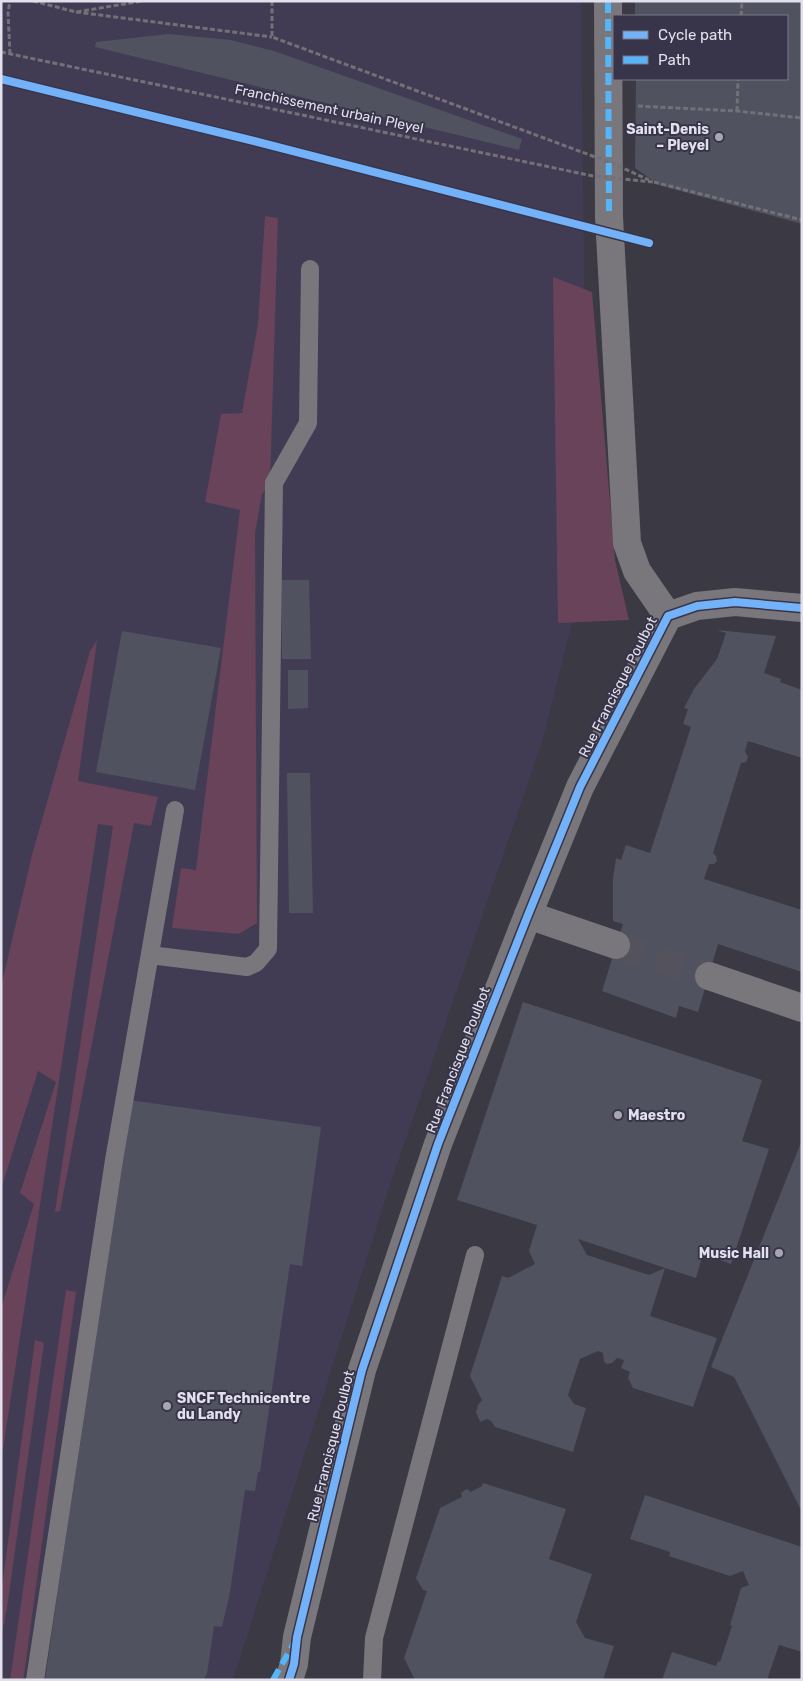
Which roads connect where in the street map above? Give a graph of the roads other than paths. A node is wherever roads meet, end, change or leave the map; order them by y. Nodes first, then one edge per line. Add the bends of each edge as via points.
1 (608, 1) edge
2 (310, 269) dead end
3 (802, 608) edge
4 (668, 616) junction
5 (175, 810) dead end
6 (528, 915) junction
7 (616, 945) tunnel mouth
8 (150, 955) junction
9 (709, 976) tunnel mouth
10 (802, 1008) edge
11 (475, 1255) dead end
12 (291, 1672) edge
13 (35, 1680) edge
14 (372, 1680) edge

1 - 4 street, Rue Francisque Poulbot via 609,217 627,543 637,571
2 - 8 lane via 308,423 274,483 268,949 256,963 247,967
3 - 4 street, Rue Francisque Poulbot via 735,602 697,606
4 - 6 street, Rue Francisque Poulbot via 580,787
5 - 8 lane
6 - 7 street
6 - 12 street, Rue Francisque Poulbot via 438,1144 362,1370
8 - 13 lane via 114,1160
9 - 10 street
11 - 14 lane via 374,1638

